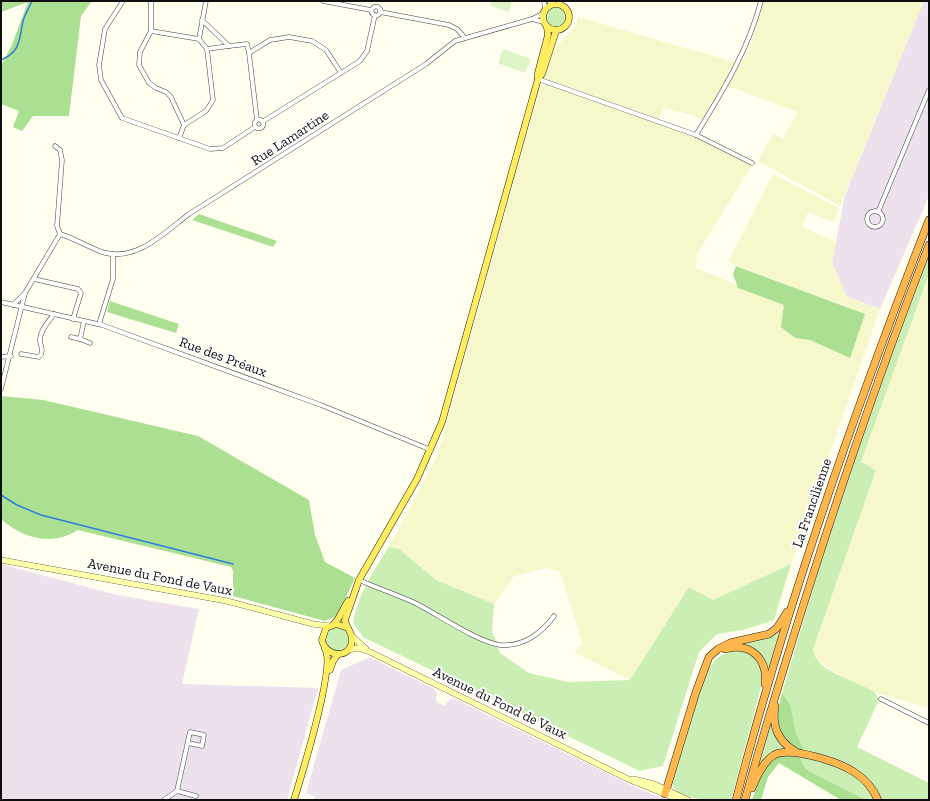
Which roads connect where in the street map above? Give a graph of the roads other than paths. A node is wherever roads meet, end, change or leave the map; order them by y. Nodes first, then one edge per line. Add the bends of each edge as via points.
1 (123, 1) edge
2 (151, 1) edge
3 (206, 1) edge
4 (323, 1) edge
5 (378, 1) edge
6 (544, 1) edge
7 (761, 1) edge
8 (553, 2) edge
9 (562, 4) edge
10 (377, 6) junction
11 (371, 10) junction
12 (380, 12) junction
13 (545, 12) junction
14 (375, 15) junction
15 (532, 19) junction
16 (202, 20) junction
17 (544, 22) junction
18 (548, 27) junction
19 (556, 30) junction
20 (152, 31) junction
21 (465, 38) junction
22 (199, 39) junction
23 (229, 46) junction
24 (207, 49) junction
25 (249, 52) junction
26 (341, 73) junction
27 (538, 79) junction
28 (929, 90) edge
29 (257, 120) junction
30 (262, 122) junction
31 (184, 125) junction
32 (255, 127) junction
33 (696, 135) junction
34 (179, 138) junction
35 (54, 146) dead end
36 (752, 163) dead end
37 (878, 212) dead end
38 (929, 220) edge
39 (60, 234) junction
40 (929, 245) edge
41 (113, 254) junction
42 (34, 279) junction
43 (25, 293) junction
44 (1, 302) edge
45 (13, 305) junction
46 (22, 307) junction
47 (54, 314) junction
48 (73, 319) junction
49 (84, 321) junction
50 (99, 324) junction
51 (71, 337) dead end
52 (80, 340) junction
53 (90, 342) dead end
54 (21, 354) dead end
55 (11, 356) junction
56 (1, 357) edge
57 (1, 389) edge
58 (431, 450) junction
59 (1, 560) edge
60 (358, 583) junction
61 (796, 594) junction
62 (554, 616) dead end
63 (313, 624) junction
64 (331, 625) junction
65 (348, 628) junction
66 (322, 635) junction
67 (352, 636) junction
68 (326, 649) junction
69 (348, 650) junction
70 (370, 652) junction
71 (338, 654) junction
72 (703, 670) junction
73 (323, 691) junction
74 (777, 691) junction
75 (881, 699) dead end
76 (929, 723) edge
77 (756, 724) junction
78 (188, 743) junction
79 (798, 753) junction
80 (177, 791) junction
81 (666, 792) junction
82 (196, 796) dead end
83 (164, 800) edge
84 (294, 800) edge
85 (680, 800) edge
86 (688, 800) edge
87 (736, 800) edge
88 (746, 800) edge
89 (878, 800) edge

1 - 34 street via 105,29 99,64 101,80 122,118
2 - 20 street
3 - 16 street
4 - 11 street
5 - 10 street
6 - 13 street
7 - 33 street via 736,69
8 - 9 main road
8 - 13 main road
9 - 19 main road via 568,12 569,20 564,28
10 - 11 street
10 - 12 street
11 - 14 street
12 - 14 street
12 - 21 street via 449,25
13 - 15 street, Rue Lamartine
13 - 17 main road
14 - 26 street via 365,54 360,61
15 - 17 street, Rue Lamartine
15 - 21 street, Rue Lamartine
16 - 22 street
16 - 23 street
17 - 18 main road
18 - 19 main road
18 - 27 main road
19 - 27 main road via 542,74
20 - 22 street
20 - 31 street via 140,52 139,65 149,83 171,97
21 - 41 street, Rue Lamartine via 452,43 426,64 189,214 153,243 131,252
22 - 24 street
23 - 24 street
23 - 25 street via 247,44
24 - 31 street via 213,100 206,111
25 - 26 street via 270,40 290,37 312,41 326,50
25 - 29 street
26 - 30 street
27 - 33 street
27 - 58 main road via 442,422
28 - 37 street
29 - 30 street
29 - 32 street
30 - 32 street via 261,128
31 - 34 street
32 - 34 street via 215,150
33 - 36 street
35 - 39 street via 60,150 62,160 57,226
38 - 61 highway, La Francilienne via 864,392
39 - 41 street, Rue Lamartine
39 - 42 street
40 - 74 highway, La Francilienne via 830,518
41 - 50 street via 113,279
42 - 43 street
42 - 48 street via 78,289 80,293
43 - 45 street
43 - 46 street
44 - 45 street, Rue des Préaux
45 - 46 street, Rue des Préaux
46 - 47 street, Rue des Préaux
46 - 55 street
47 - 48 street, Rue des Préaux
47 - 54 street via 44,328 40,341 41,355 39,357
48 - 49 street, Rue des Préaux
49 - 50 street, Rue des Préaux
49 - 52 street
50 - 58 street, Rue des Préaux via 321,405
51 - 52 street
52 - 53 street
55 - 56 street
55 - 57 street
58 - 60 main road
59 - 63 street, Avenue du Fond de Vaux via 227,601
60 - 62 street via 413,602 480,637 501,645 522,642 536,635
60 - 64 main road via 338,619
60 - 65 main road via 346,618
61 - 72 highway via 773,632 763,637 730,643 718,649 709,656
61 - 77 highway, La Francilienne
63 - 64 street, Avenue du Fond de Vaux
63 - 66 street via 320,629
64 - 65 main road via 341,624
64 - 66 main road
65 - 67 main road
66 - 68 main road
67 - 69 main road
67 - 70 street, Avenue du Fond de Vaux
68 - 71 main road via 330,653
68 - 73 main road via 328,660
69 - 70 street, Avenue du Fond de Vaux via 358,648
69 - 71 main road
70 - 81 street, Avenue du Fond de Vaux via 619,774 647,782
71 - 73 main road via 332,662
72 - 77 highway via 713,657 725,649 746,648 756,654 766,676
72 - 81 highway
73 - 84 main road
74 - 79 highway via 774,712 776,729 783,742
74 - 88 highway, La Francilienne
75 - 76 street
77 - 87 highway, La Francilienne
78 - 78 street via 190,732 204,735 202,746
78 - 80 street
79 - 88 highway via 783,752 769,759
79 - 89 highway via 849,769 869,785
80 - 82 street
80 - 83 street
81 - 85 street, Avenue du Fond de Vaux
81 - 86 street, Avenue du Fond de Vaux

